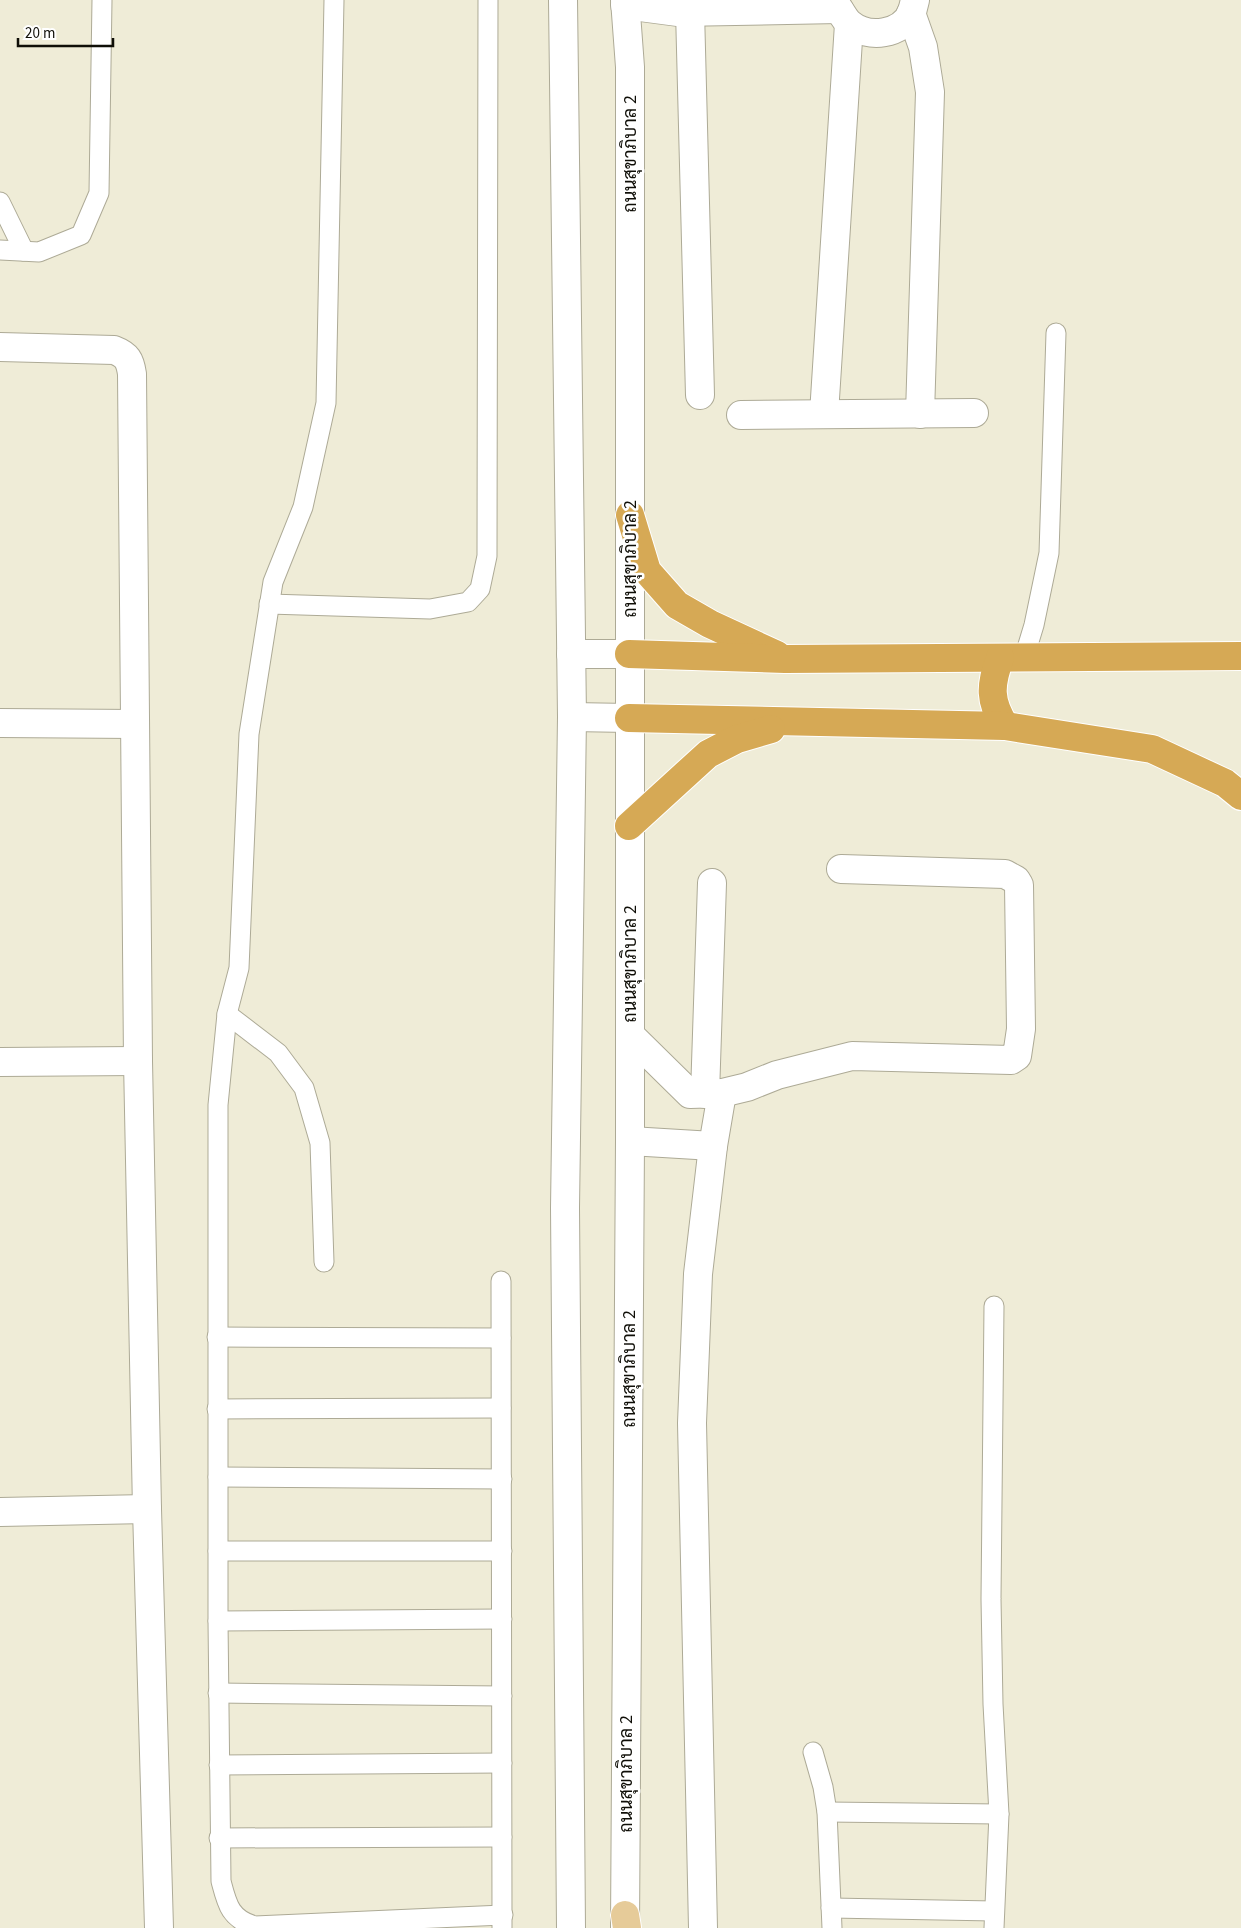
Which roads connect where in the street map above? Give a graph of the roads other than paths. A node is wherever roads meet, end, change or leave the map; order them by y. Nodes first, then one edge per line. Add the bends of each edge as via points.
1 (102, 0) edge
2 (334, 0) edge
3 (488, 0) edge
4 (563, 0) edge
5 (625, 2) edge
6 (913, 7) edge
7 (690, 11) junction
8 (842, 11) edge
9 (0, 202) edge
10 (0, 250) edge
11 (24, 251) junction
12 (1056, 333) dead end
13 (0, 347) edge
14 (700, 395) dead end
15 (974, 413) dead end
16 (824, 414) junction
17 (920, 414) junction
18 (741, 415) dead end
19 (630, 515) junction
20 (269, 604) junction
21 (571, 654) junction
22 (629, 654) junction
23 (1241, 656) edge
24 (1012, 658) junction
25 (785, 659) junction
26 (572, 717) junction
27 (629, 718) junction
28 (794, 722) junction
29 (0, 723) edge
30 (135, 724) junction
31 (1005, 726) junction
32 (1241, 796) edge
33 (630, 826) junction
34 (841, 869) dead end
35 (712, 883) dead end
36 (227, 1014) junction
37 (630, 1035) junction
38 (138, 1061) junction
39 (0, 1062) edge
40 (713, 1094) junction
41 (630, 1141) junction
42 (713, 1146) junction
43 (324, 1262) dead end
44 (501, 1281) dead end
45 (994, 1306) dead end
46 (217, 1337) junction
47 (501, 1338) junction
48 (501, 1408) junction
49 (217, 1409) junction
50 (218, 1477) junction
51 (502, 1479) junction
52 (147, 1509) junction
53 (0, 1512) edge
54 (218, 1551) junction
55 (502, 1551) junction
56 (502, 1619) junction
57 (218, 1621) junction
58 (218, 1693) junction
59 (502, 1696) junction
60 (812, 1752) dead end
61 (502, 1763) junction
62 (219, 1765) junction
63 (827, 1812) junction
64 (999, 1814) junction
65 (502, 1837) junction
66 (219, 1838) junction
67 (831, 1908) junction
68 (994, 1920) edge
69 (503, 1922) edge
70 (626, 1924) edge
71 (255, 1927) edge
72 (159, 1928) edge
73 (571, 1928) edge
74 (703, 1928) edge
75 (832, 1928) edge

1 - 11 lane via 99,193 81,235 39,252
2 - 20 lane via 326,403 303,506 273,582
3 - 20 lane via 487,556 480,589 468,602 430,609
4 - 21 street
5 - 7 street via 678,12
5 - 19 street, ถนนสุขาภิบาล 2 via 630,67
6 - 8 street via 899,26 883,33 865,32
6 - 17 street via 930,92
7 - 8 street
7 - 14 street
8 - 16 street
9 - 11 lane
10 - 11 lane
12 - 24 lane via 1049,553 1034,625
13 - 30 street via 114,350 130,361
15 - 17 street
16 - 17 street
16 - 18 street
19 - 22 street, ถนนสุขาภิบาล 2
19 - 25 highway via 647,571 678,605 710,624
20 - 36 lane via 249,734 239,968
21 - 22 street
21 - 26 street
22 - 25 highway
22 - 27 street, ถนนสุขาภิบาล 2
23 - 24 highway
24 - 25 highway
24 - 31 highway via 994,674 995,710
26 - 27 street
26 - 73 street via 565,1208
27 - 28 highway
27 - 33 street, ถนนสุขาภิบาล 2
28 - 31 highway
28 - 33 highway via 737,739 708,754
29 - 30 street
30 - 38 street
31 - 32 highway via 1152,749 1225,783
33 - 37 street, ถนนสุขาภิบาล 2
34 - 40 street via 1005,874 1016,880 1021,1029 1017,1056 1011,1060 852,1056
35 - 40 street
36 - 43 lane via 278,1053 304,1088 320,1143
36 - 46 lane via 218,1105
37 - 40 street via 690,1094
37 - 41 street, ถนนสุขาภิบาล 2
38 - 39 street
38 - 52 street
40 - 42 street
41 - 42 street
41 - 70 street, ถนนสุขาภิบาล 2
42 - 74 street via 698,1274 692,1423
44 - 47 lane
45 - 64 lane via 993,1704
46 - 47 lane
46 - 49 lane
47 - 48 lane
48 - 49 lane
48 - 51 lane
49 - 50 lane
50 - 51 lane
50 - 54 lane
51 - 55 lane
52 - 53 street
52 - 72 street
54 - 55 lane
54 - 57 lane
55 - 56 lane
56 - 57 lane
56 - 59 lane
57 - 58 lane
58 - 59 lane
58 - 62 lane
59 - 61 lane
60 - 63 lane
61 - 62 lane
61 - 65 lane
62 - 66 lane
63 - 64 lane
63 - 67 lane
64 - 68 lane
65 - 66 lane
65 - 69 lane
66 - 71 lane via 221,1881 228,1904 236,1916
67 - 68 lane
67 - 75 lane
69 - 71 lane

